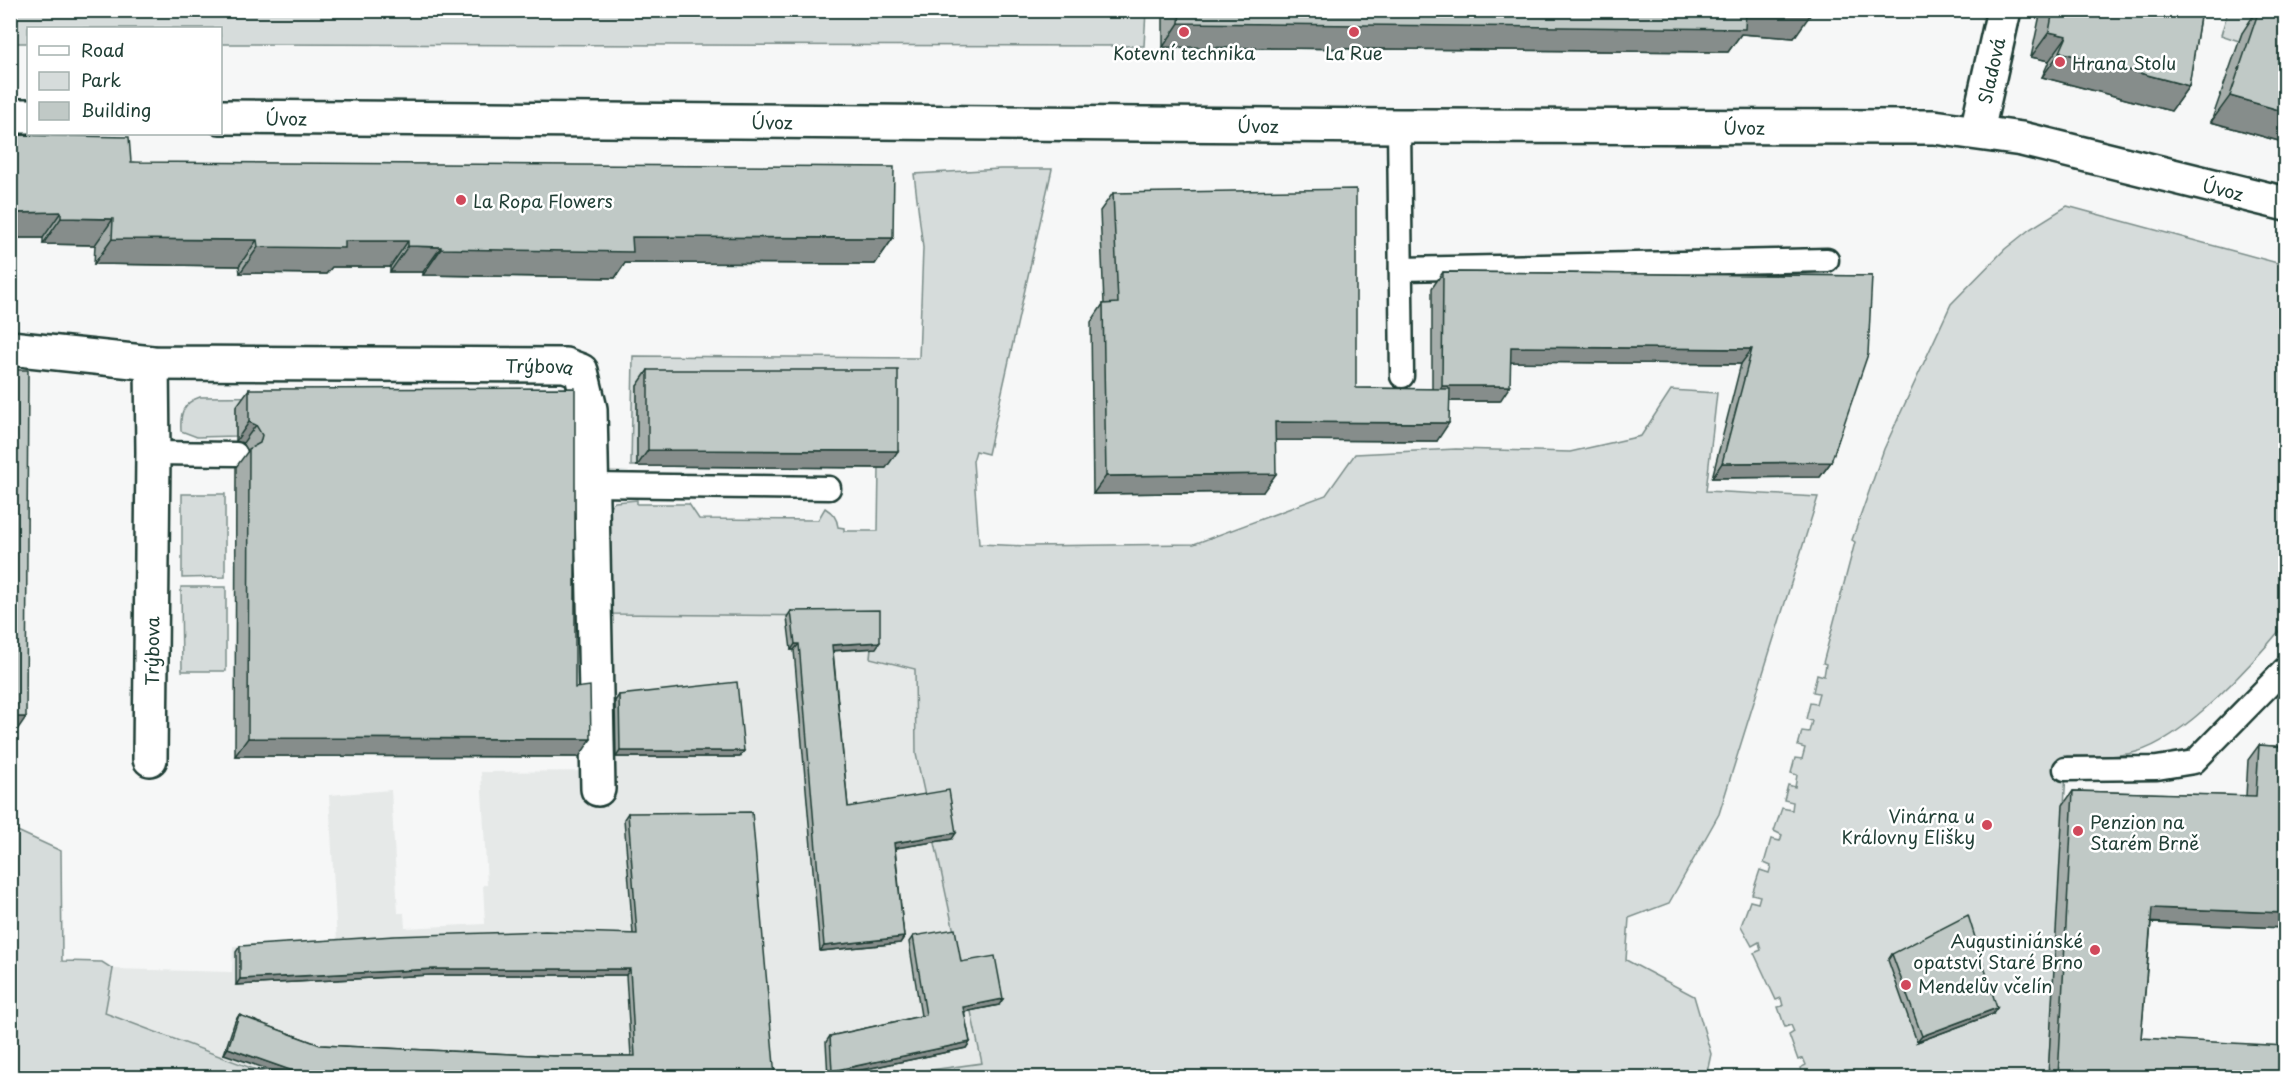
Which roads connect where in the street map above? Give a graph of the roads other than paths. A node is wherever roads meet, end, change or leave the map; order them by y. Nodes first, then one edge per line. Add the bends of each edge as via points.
1 (2004, 10) edge
2 (10, 116) edge
3 (27, 116) edge
4 (222, 117) edge
5 (1399, 126) junction
6 (1977, 132) junction
7 (2286, 204) edge
8 (1827, 260) dead end
9 (1401, 269) junction
10 (10, 348) edge
11 (152, 363) junction
12 (1402, 376) dead end
13 (153, 453) junction
14 (236, 454) dead end
15 (591, 485) junction
16 (829, 488) dead end
17 (2286, 668) edge
18 (150, 759) dead end
19 (2065, 769) dead end
20 (598, 789) dead end

1 - 6 main road, Sladová
2 - 3 main road
4 - 5 main road, Úvoz
5 - 6 main road, Úvoz via 1922,127
5 - 9 lane
6 - 7 main road, Úvoz via 2022,139
8 - 9 lane
9 - 12 lane
10 - 11 main road, Trýbova
11 - 13 main road, Trýbova
11 - 15 main road, Trýbova via 565,365 581,371 590,409
13 - 14 lane
13 - 18 main road, Trýbova
15 - 16 lane
15 - 20 main road, Trýbova
17 - 19 lane via 2194,762 2157,768

